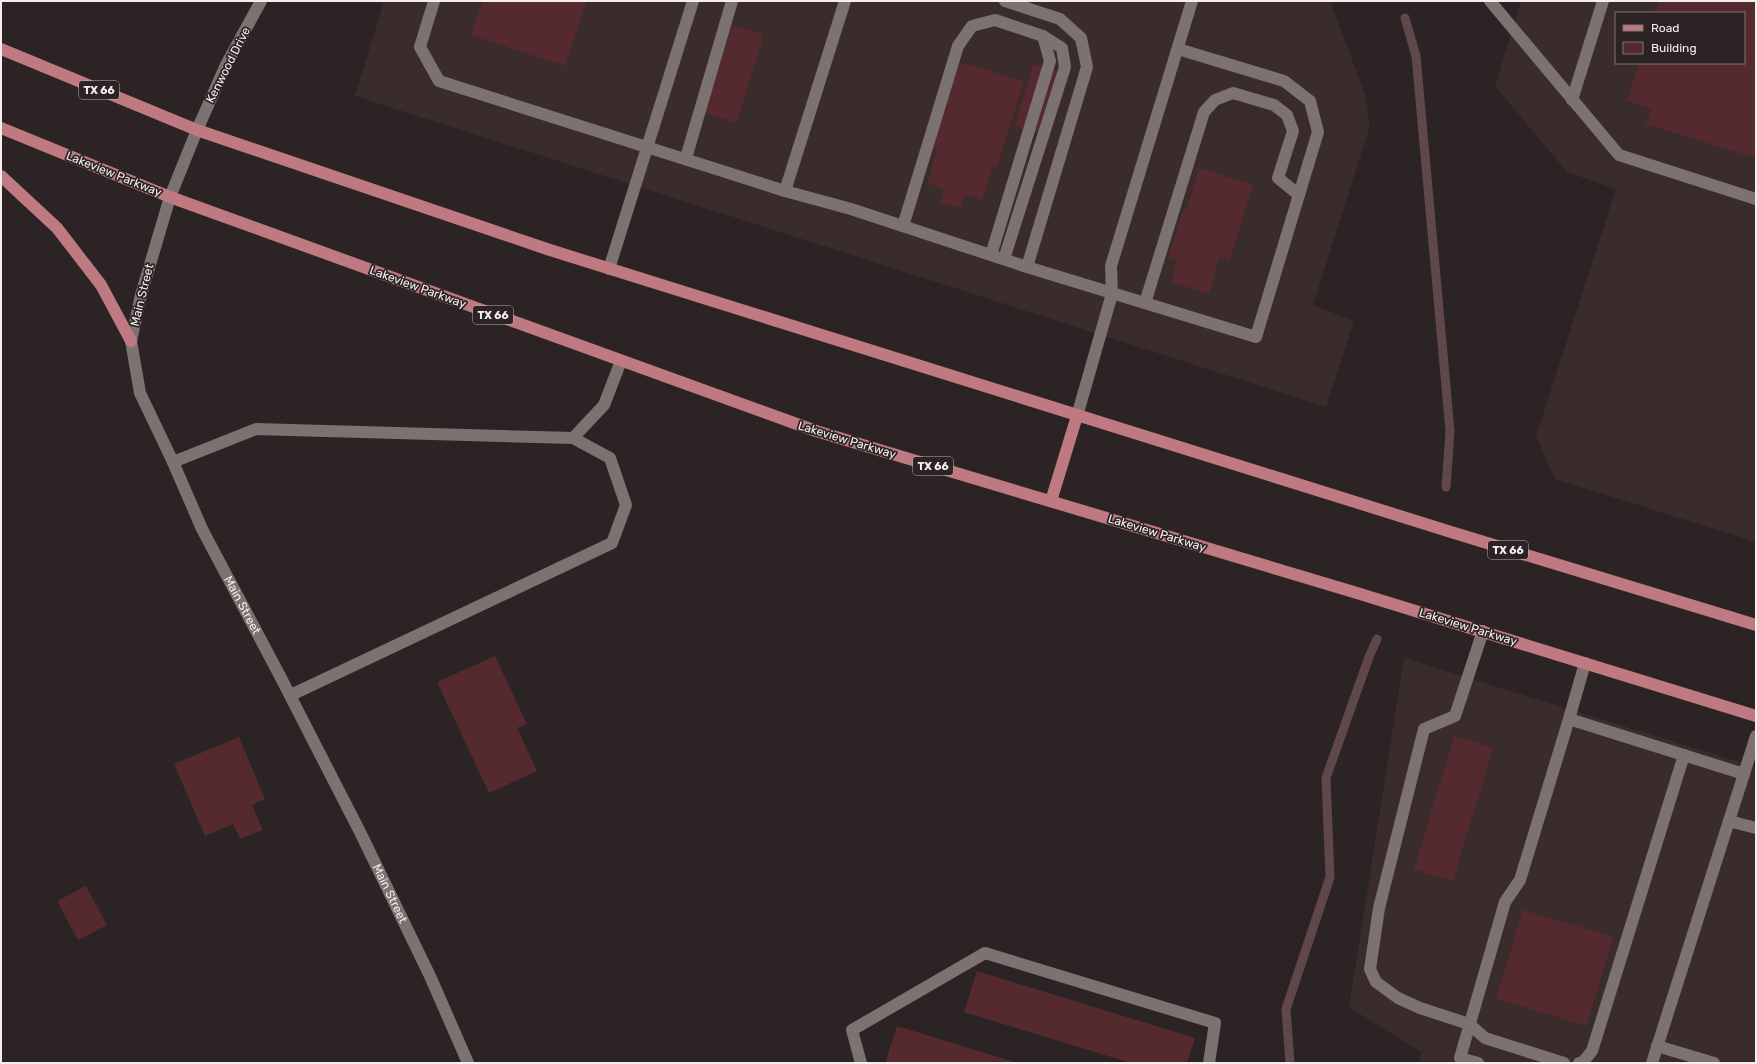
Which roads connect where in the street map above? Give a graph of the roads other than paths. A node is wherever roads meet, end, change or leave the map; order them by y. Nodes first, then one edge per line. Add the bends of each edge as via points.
1 (261, 1) edge
2 (434, 1) edge
3 (693, 1) edge
4 (732, 1) edge
5 (845, 1) edge
6 (1005, 1) edge
7 (1192, 1) edge
8 (1490, 1) edge
9 (1603, 1) edge
10 (1043, 36) junction
11 (1, 49) edge
12 (1178, 49) junction
13 (1572, 100) junction
14 (1, 128) edge
15 (197, 130) junction
16 (647, 146) junction
17 (686, 158) junction
18 (1, 176) edge
19 (785, 191) junction
20 (1299, 195) junction
21 (170, 197) junction
22 (1756, 199) edge
23 (903, 226) junction
24 (991, 255) junction
25 (1004, 259) junction
26 (1027, 267) junction
27 (609, 269) junction
28 (1112, 294) junction
29 (1145, 303) junction
30 (131, 341) junction
31 (621, 362) junction
32 (1077, 416) junction
33 (573, 438) junction
34 (173, 462) junction
35 (1051, 501) junction
36 (1756, 625) edge
37 (1483, 631) junction
38 (1586, 663) junction
39 (290, 696) junction
40 (1756, 716) edge
41 (1569, 719) junction
42 (1756, 736) edge
43 (1684, 755) junction
44 (1744, 774) junction
45 (1729, 820) junction
46 (1756, 828) edge
47 (1469, 1024) junction
48 (1657, 1046) junction
49 (468, 1063) edge
50 (862, 1063) edge
51 (1209, 1063) edge
52 (1478, 1063) edge
53 (1564, 1063) edge
54 (1579, 1063) edge
55 (1652, 1063) edge
56 (1714, 1063) edge

1 - 15 street, Kenwood Drive via 226,65
2 - 16 street via 420,47 439,81
3 - 16 street
4 - 17 street
5 - 19 street
6 - 26 street via 1060,19 1081,38 1087,67
7 - 12 street
8 - 13 street
9 - 13 street
10 - 23 street via 994,20 972,26 958,46
10 - 24 street via 1050,61
10 - 25 street via 1062,48 1065,67
11 - 15 main road, TX 66
12 - 20 street via 1284,81 1310,101 1318,132
12 - 28 street via 1111,266
13 - 22 street via 1619,155
14 - 21 main road, Lakeview Parkway / TX 66
15 - 21 street, Main Street
15 - 27 main road, TX 66
16 - 17 street
16 - 27 street
17 - 19 street
18 - 30 main road via 57,228 101,285
19 - 23 street
20 - 29 street via 1256,337
20 - 29 street via 1278,178 1293,131 1287,115 1274,105 1233,93 1215,100 1204,112
21 - 30 street, Main Street via 141,294
21 - 31 main road, Lakeview Parkway / TX 66
23 - 24 street
24 - 25 street
25 - 26 street
26 - 28 street
27 - 32 main road, TX 66
28 - 29 street
28 - 32 street
30 - 34 street, Main Street via 140,393
31 - 33 street via 604,405
31 - 35 main road, Lakeview Parkway / TX 66 via 816,431
32 - 35 main road
32 - 36 main road, TX 66
33 - 34 street via 256,429
33 - 39 street via 610,458 626,505 612,544
34 - 39 street, Main Street via 202,529
35 - 37 main road, Lakeview Parkway / TX 66
37 - 38 main road, Lakeview Parkway / TX 66
37 - 47 street via 1455,716 1424,729 1379,908 1370,969 1376,982 1398,998
38 - 40 main road, Lakeview Parkway / TX 66
38 - 41 street
39 - 49 street, Main Street via 430,976
41 - 43 street
41 - 47 street via 1520,880 1504,902
42 - 44 street
43 - 44 street
43 - 54 street via 1592,1051
44 - 45 street
45 - 46 street
45 - 48 street
47 - 52 street via 1460,1058
47 - 53 street via 1485,1038
48 - 55 street
48 - 56 street
50 - 51 street via 852,1030 985,953 1215,1023

